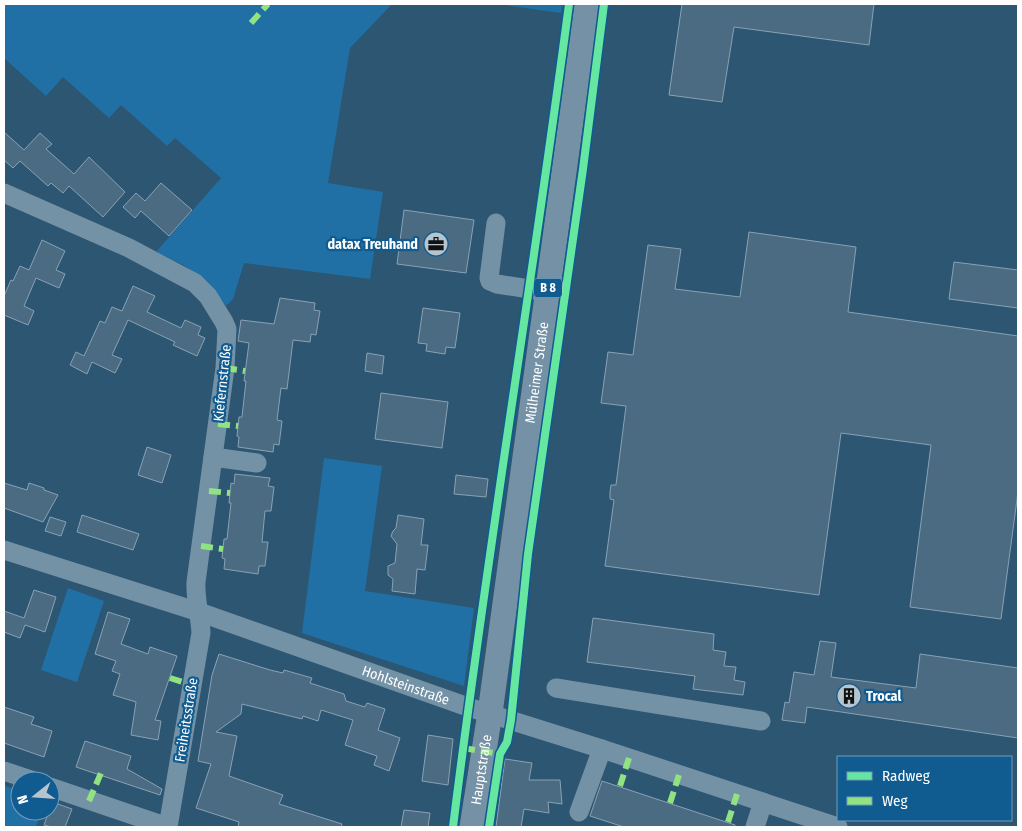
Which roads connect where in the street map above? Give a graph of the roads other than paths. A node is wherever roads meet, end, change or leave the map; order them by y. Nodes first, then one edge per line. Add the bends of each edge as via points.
1 (587, 4) edge
2 (4, 193) edge
3 (496, 223) dead end
4 (548, 292) junction
5 (213, 458) junction
6 (257, 462) dead end
7 (4, 550) edge
8 (200, 612) junction
9 (556, 688) dead end
10 (490, 713) junction
11 (761, 721) dead end
12 (602, 748) junction
13 (60, 790) edge
14 (762, 802) junction
15 (580, 812) dead end
16 (168, 827) edge
17 (472, 827) edge
18 (755, 827) edge
19 (838, 827) edge

1 - 4 main road, Mülheimer Straße / B 8
2 - 5 street, Kiefernstraße via 130,248 195,283 208,296 226,329 225,368
3 - 4 street via 490,281
4 - 10 main road, Mülheimer Straße / B 8
5 - 6 street
5 - 8 street, Kiefernstraße via 196,582
7 - 8 street, Hohlsteinstraße
8 - 10 street, Hohlsteinstraße
8 - 16 street, Freiheitsstraße via 201,632
9 - 11 street
10 - 12 street, Hohlsteinstraße
10 - 17 main road, Hauptstraße / B 8
12 - 14 street, Hohlsteinstraße
12 - 15 street
13 - 16 street
14 - 18 street
14 - 19 street, Hohlsteinstraße

